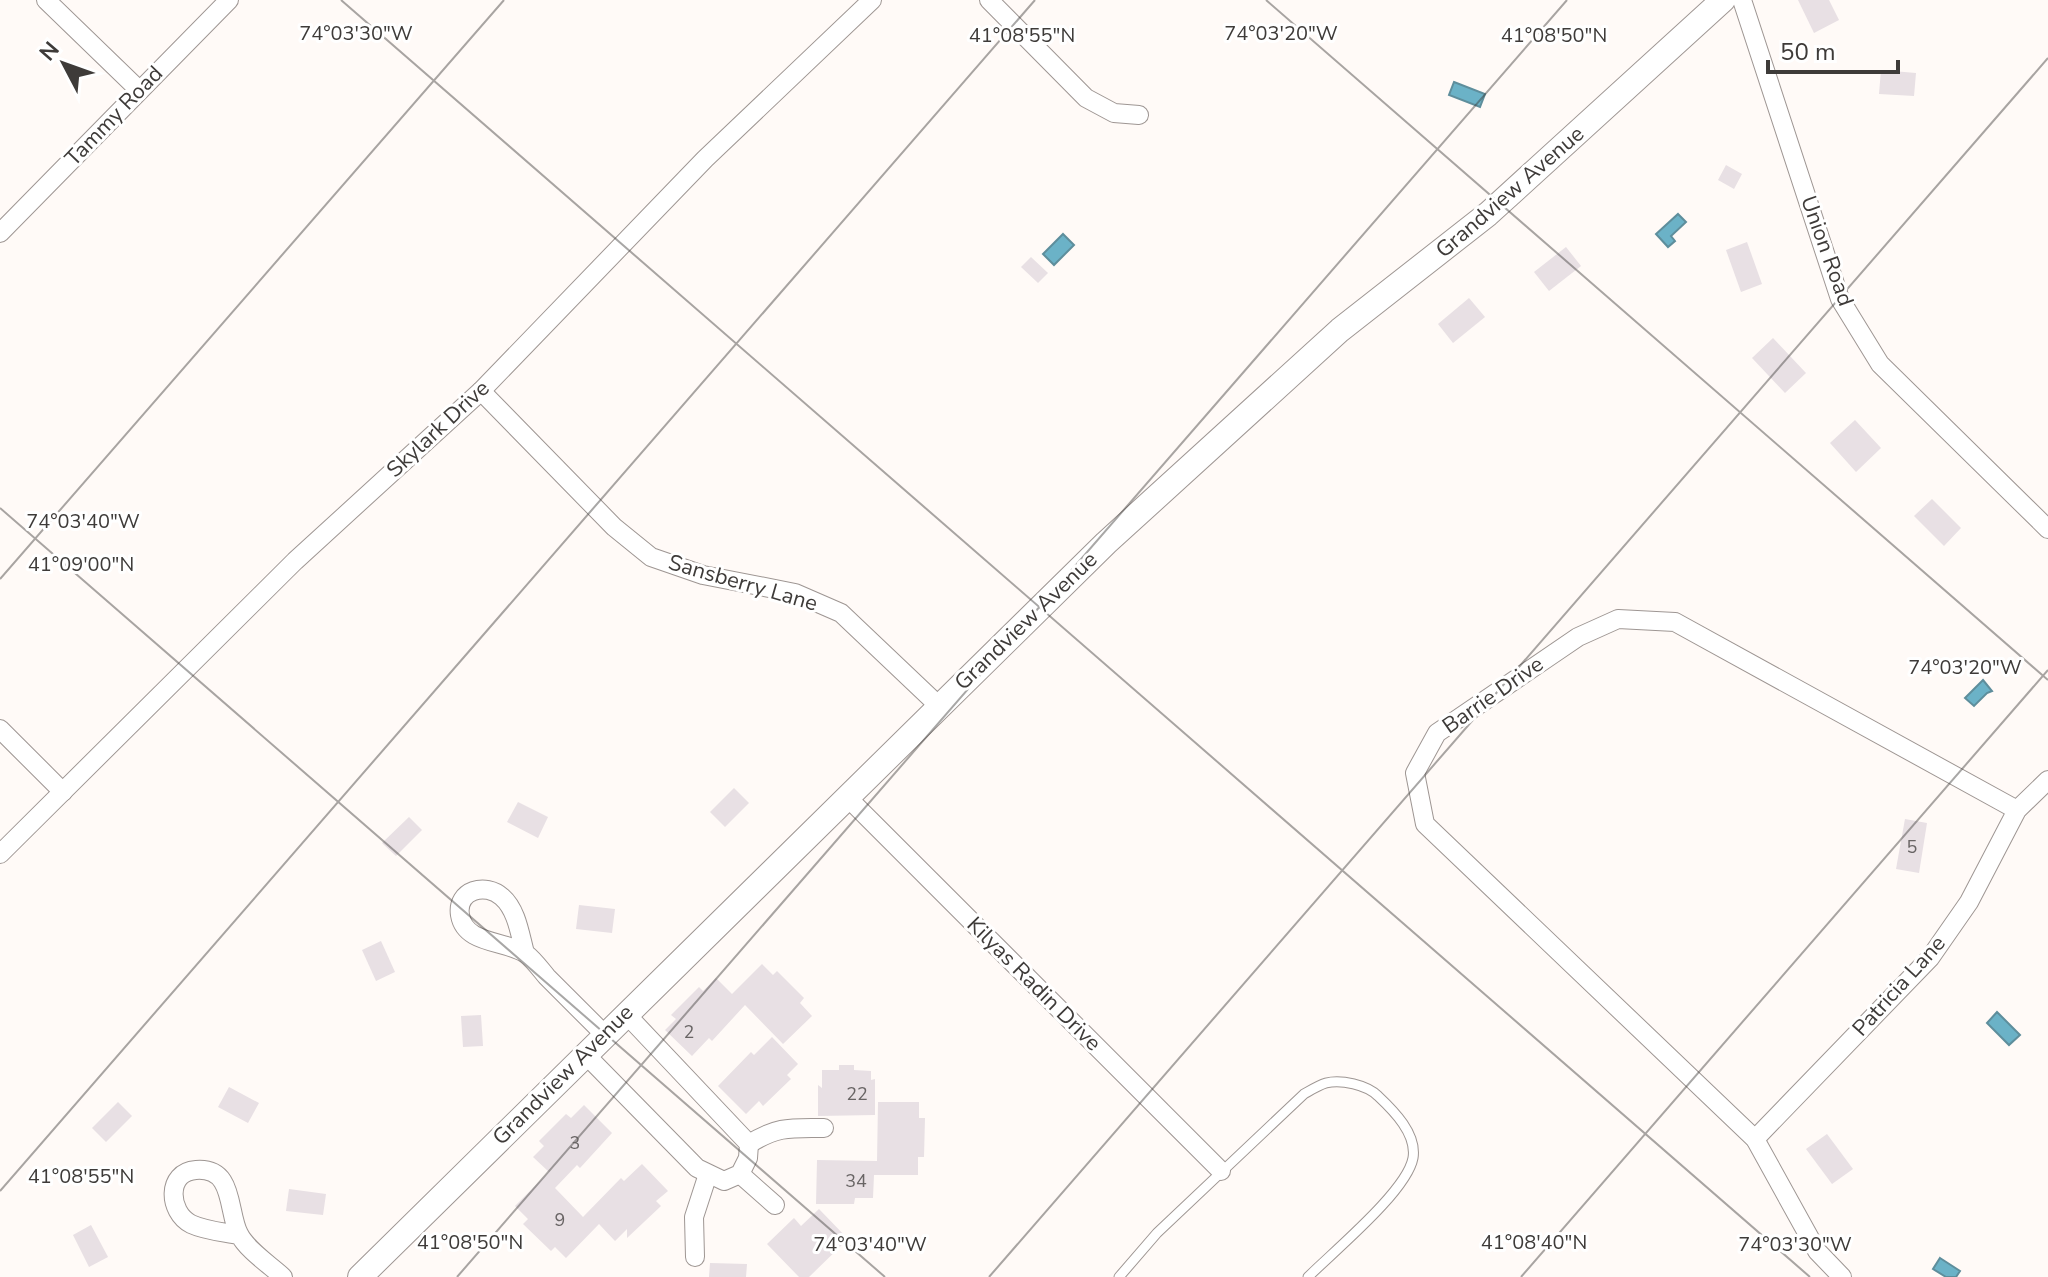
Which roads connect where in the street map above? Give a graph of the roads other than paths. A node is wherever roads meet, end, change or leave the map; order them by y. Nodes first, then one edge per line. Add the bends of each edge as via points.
1 (46, 0) edge
2 (229, 0) edge
3 (872, 0) edge
4 (989, 0) edge
5 (1723, 0) edge
6 (1742, 0) edge
7 (139, 90) junction
8 (1139, 115) dead end
9 (0, 233) edge
10 (481, 391) junction
11 (2048, 529) edge
12 (939, 706) junction
13 (0, 729) edge
14 (2048, 780) edge
15 (63, 792) junction
16 (847, 797) junction
17 (2017, 810) junction
18 (0, 854) edge
19 (525, 953) dead end
20 (626, 1014) junction
21 (604, 1034) junction
22 (585, 1054) junction
23 (824, 1128) dead end
24 (1755, 1139) junction
25 (749, 1144) junction
26 (1221, 1171) junction
27 (708, 1174) junction
28 (740, 1174) junction
29 (775, 1205) dead end
30 (239, 1235) dead end
31 (695, 1257) dead end
32 (283, 1277) edge
33 (360, 1277) edge
34 (1119, 1277) edge
35 (1308, 1277) edge
36 (1842, 1277) edge

1 - 7 street
2 - 7 street, Tammy Road
3 - 10 street, Skylark Drive via 705,159
4 - 8 street via 1086,98 1114,113
5 - 12 street, Grandview Avenue via 1488,214 1266,395
6 - 11 street, Union Road via 1840,299 1880,364
7 - 9 street, Tammy Road
10 - 12 street, Sansberry Lane via 614,527 651,557 703,575 795,593 841,613
10 - 15 street, Skylark Drive via 295,561
12 - 16 street, Grandview Avenue
13 - 15 street
14 - 17 street, Patricia Lane
15 - 18 street, Skylark Drive
16 - 20 street, Grandview Avenue
16 - 26 street, Kilyas Radin Drive
17 - 24 street, Patricia Lane via 1969,902 1930,958
17 - 24 street, Barrie Drive via 1675,622 1618,619 1578,637 1437,733 1415,773 1425,824
19 - 21 street
20 - 21 street, Grandview Avenue
20 - 25 street
21 - 22 street, Grandview Avenue
22 - 27 street
22 - 33 street, Grandview Avenue
23 - 25 street via 771,1131
24 - 36 street, Barrie Drive via 1817,1251
25 - 28 street
26 - 34 lane
26 - 35 lane via 1304,1094 1327,1082 1374,1091 1393,1110 1410,1135 1413,1155 1408,1174
27 - 28 street via 724,1181
27 - 31 street via 694,1217
28 - 29 street
30 - 32 street

